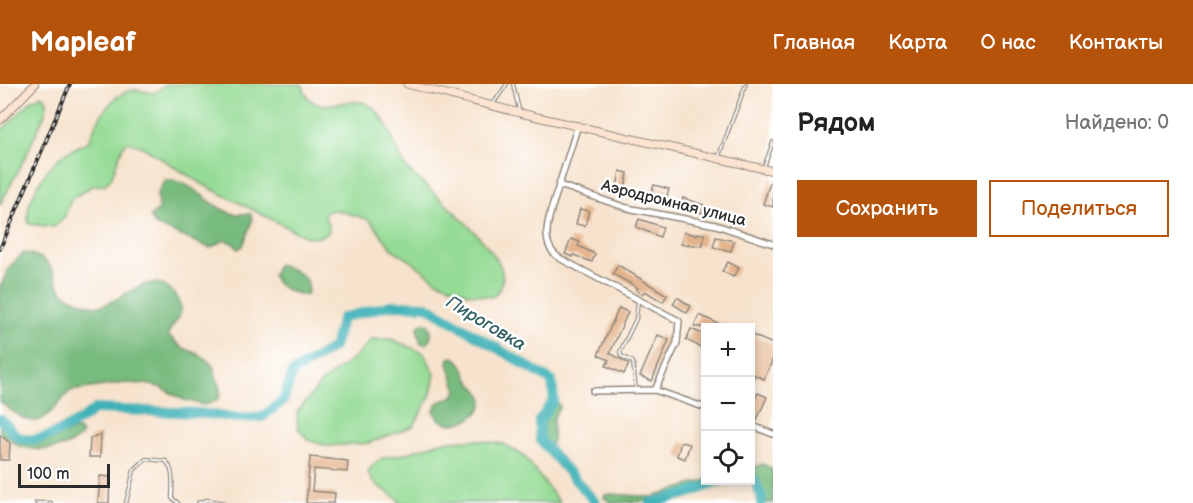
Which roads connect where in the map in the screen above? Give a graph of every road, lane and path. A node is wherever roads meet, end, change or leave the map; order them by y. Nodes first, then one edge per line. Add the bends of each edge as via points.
1 (35, 84) edge
2 (407, 84) edge
3 (507, 84) edge
4 (513, 84) edge
5 (746, 84) edge
6 (492, 106) junction
7 (520, 113) junction
8 (0, 120) edge
9 (578, 125) junction
10 (773, 142) edge
11 (718, 158) junction
12 (763, 168) junction
13 (773, 171) edge
14 (559, 184) junction
15 (773, 243) edge
16 (638, 298) junction
17 (636, 390) junction
18 (655, 390) junction
19 (593, 391) dead end
20 (701, 407) edge
21 (755, 427) edge
22 (773, 434) edge
23 (36, 503) edge
24 (51, 503) edge
25 (126, 503) edge
26 (178, 503) edge
27 (198, 503) edge
28 (225, 503) edge

1 - 8 main road
2 - 6 main road
3 - 6 lane
4 - 7 lane
5 - 11 lane
6 - 7 main road
7 - 9 main road
9 - 11 main road
9 - 14 street
10 - 12 lane
11 - 12 main road
12 - 13 main road
14 - 15 street, Аэродромная улица via 627,208 716,225
14 - 16 street via 546,235 552,252
16 - 17 lane via 636,319 620,352 633,363
16 - 18 street via 679,321 677,343
17 - 18 street
17 - 19 street
18 - 20 street
21 - 22 street
23 - 24 lane
25 - 26 lane via 134,470 146,459 166,461 170,466 172,498
27 - 28 lane

